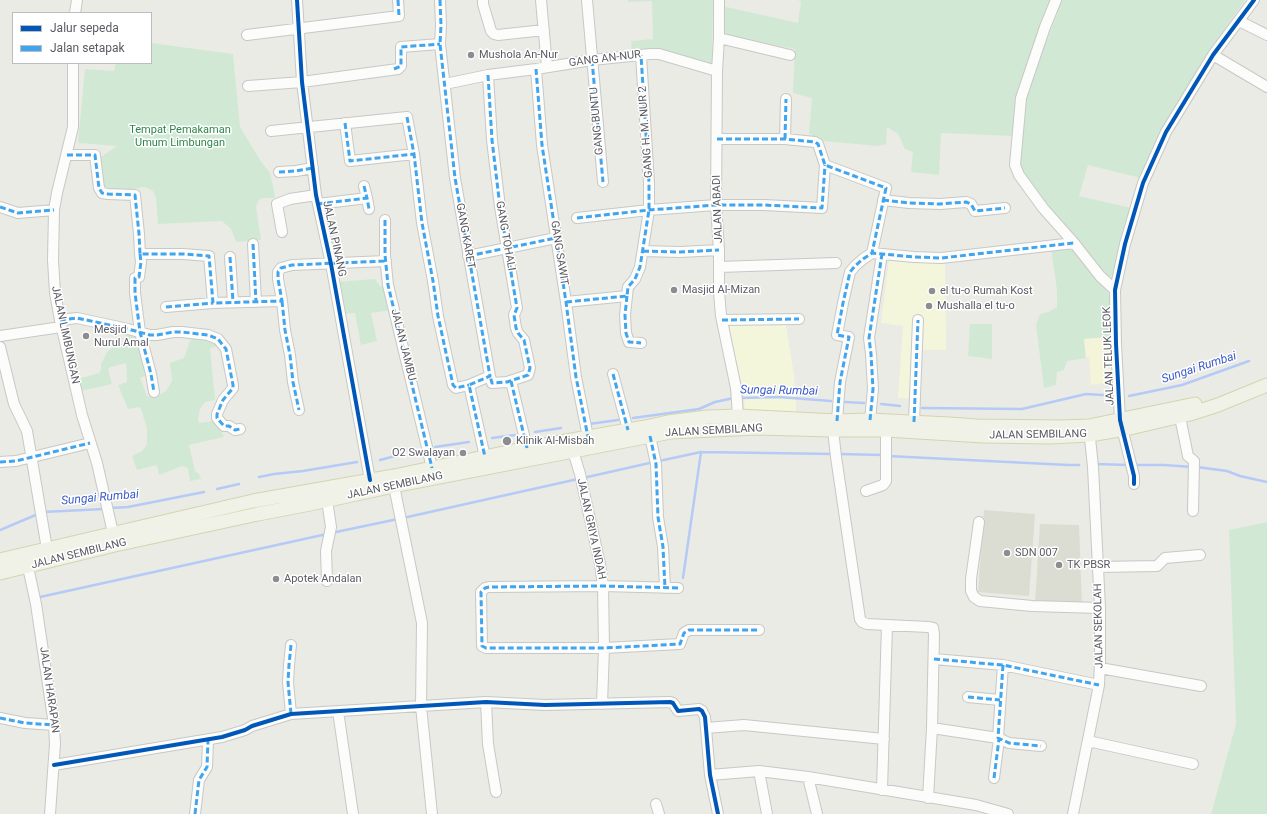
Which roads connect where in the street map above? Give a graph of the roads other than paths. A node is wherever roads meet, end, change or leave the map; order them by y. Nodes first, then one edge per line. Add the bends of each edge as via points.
1 (77, 0) edge
2 (297, 0) edge
3 (398, 0) edge
4 (440, 0) edge
5 (483, 0) edge
6 (541, 0) edge
7 (587, 0) edge
8 (719, 0) edge
9 (1056, 0) edge
10 (1254, 0) edge
11 (75, 12) edge
12 (1239, 20) junction
13 (298, 29) junction
14 (544, 30) junction
15 (247, 35) dead end
16 (1267, 35) edge
17 (719, 38) junction
18 (440, 44) junction
19 (641, 55) junction
20 (790, 55) dead end
21 (1213, 55) junction
22 (592, 60) junction
23 (72, 64) edge
24 (547, 67) junction
25 (536, 69) junction
26 (717, 71) junction
27 (488, 75) junction
28 (302, 82) junction
29 (444, 84) junction
30 (248, 86) dead end
31 (1267, 86) edge
32 (786, 98) dead end
33 (345, 123) junction
34 (307, 127) junction
35 (271, 131) dead end
36 (717, 139) junction
37 (785, 139) junction
38 (414, 154) junction
39 (67, 155) junction
40 (826, 165) junction
41 (313, 168) junction
42 (280, 172) dead end
43 (603, 182) dead end
44 (364, 186) dead end
45 (366, 198) junction
46 (317, 200) junction
47 (883, 200) junction
48 (716, 205) junction
49 (0, 207) edge
50 (1004, 208) dead end
51 (369, 209) dead end
52 (54, 210) junction
53 (649, 210) junction
54 (577, 218) dead end
55 (385, 220) dead end
56 (282, 232) dead end
57 (556, 238) junction
58 (1074, 243) junction
59 (253, 244) dead end
60 (508, 248) junction
61 (719, 250) junction
62 (643, 251) junction
63 (140, 254) junction
64 (877, 254) junction
65 (468, 256) junction
66 (230, 258) dead end
67 (386, 261) junction
68 (836, 263) dead end
69 (331, 264) junction
70 (719, 267) junction
71 (1115, 290) junction
72 (627, 296) junction
73 (282, 301) junction
74 (233, 302) junction
75 (256, 302) junction
76 (566, 302) junction
77 (213, 303) junction
78 (166, 308) dead end
79 (799, 319) dead end
80 (722, 320) junction
81 (918, 320) dead end
82 (61, 323) junction
83 (140, 332) junction
84 (0, 336) edge
85 (641, 343) dead end
86 (0, 347) edge
87 (614, 374) dead end
88 (490, 376) junction
89 (1267, 376) edge
90 (511, 380) junction
91 (469, 385) junction
92 (1267, 385) edge
93 (154, 392) dead end
94 (299, 410) dead end
95 (738, 411) junction
96 (1180, 417) junction
97 (870, 420) junction
98 (914, 422) junction
99 (835, 425) junction
100 (1121, 425) junction
101 (240, 429) dead end
102 (628, 430) junction
103 (886, 430) junction
104 (1090, 431) junction
105 (650, 436) junction
106 (588, 437) junction
107 (90, 443) junction
108 (527, 448) junction
109 (573, 451) junction
110 (31, 457) junction
111 (485, 457) junction
112 (0, 462) edge
113 (432, 468) junction
114 (370, 480) junction
115 (1134, 484) dead end
116 (394, 486) junction
117 (866, 491) dead end
118 (327, 500) junction
119 (1193, 511) dead end
120 (979, 522) dead end
121 (113, 533) junction
122 (47, 549) junction
123 (1200, 555) dead end
124 (0, 560) edge
125 (28, 567) junction
126 (1098, 567) junction
127 (0, 573) edge
128 (327, 581) dead end
129 (603, 586) junction
130 (665, 588) junction
131 (678, 588) dead end
132 (1100, 608) junction
133 (887, 625) junction
134 (759, 630) dead end
135 (291, 645) dead end
136 (604, 648) junction
137 (934, 659) junction
138 (1003, 665) junction
139 (1100, 668) junction
140 (1099, 685) junction
141 (1201, 686) dead end
142 (968, 697) dead end
143 (1000, 700) junction
144 (486, 702) junction
145 (602, 704) junction
146 (420, 706) junction
147 (338, 711) junction
148 (291, 714) junction
149 (0, 718) edge
150 (54, 725) junction
151 (706, 728) junction
152 (932, 728) junction
153 (884, 739) junction
154 (999, 739) junction
155 (208, 740) junction
156 (1088, 741) junction
157 (1041, 746) dead end
158 (1193, 764) dead end
159 (54, 765) junction
160 (759, 771) junction
161 (710, 775) junction
162 (808, 777) junction
163 (994, 778) dead end
164 (882, 790) junction
165 (496, 792) dead end
166 (928, 798) junction
167 (50, 814) edge
168 (195, 814) edge
169 (353, 814) edge
170 (432, 814) edge
171 (718, 814) edge
172 (767, 814) edge
173 (817, 814) edge
174 (1008, 814) edge
175 (1073, 814) edge

1 - 11 street
2 - 13 street, JALAN PINANG
3 - 13 street via 399,16
4 - 18 street, GANG KARET
5 - 14 street via 490,31 494,34
6 - 14 street
7 - 22 street, GANG BUNTU
8 - 17 street, JALAN ABADI
9 - 58 street, JALAN TELUK LEOK via 1021,98 1015,165 1018,175 1027,187
10 - 12 street
12 - 16 street
12 - 21 street
13 - 15 street
13 - 28 street, JALAN PINANG
14 - 24 street
17 - 20 street
17 - 26 street, JALAN ABADI
18 - 28 street via 401,47 398,69
18 - 29 street, GANG KARET
19 - 22 street, GANG AN-NUR
19 - 26 street, GANG AN-NUR via 659,54
19 - 53 street, GANG H. M. NUR 2
21 - 31 street
21 - 71 street via 1166,132 1143,184 1125,244
22 - 24 street, GANG AN-NUR
22 - 43 street, GANG BUNTU
23 - 39 street, JALAN LIMBUNGAN via 73,127
24 - 25 street, GANG AN-NUR
25 - 27 street, GANG AN-NUR
25 - 57 street, GANG SAWIT via 542,145
26 - 36 street, JALAN ABADI
27 - 29 street, GANG AN-NUR
27 - 60 street, GANG TOHALI via 495,170
28 - 30 street
28 - 34 street, JALAN PINANG
29 - 65 street, GANG KARET via 455,178
32 - 37 street
33 - 34 street
33 - 38 street via 407,117
33 - 38 street via 350,162
34 - 35 street
34 - 41 street, JALAN PINANG
36 - 37 street
36 - 48 street, JALAN ABADI
37 - 40 street via 818,144
38 - 91 street via 422,223 453,385 456,388
39 - 52 street, JALAN LIMBUNGAN
39 - 63 street via 96,155 99,188 102,193 135,194
40 - 47 street via 886,188
40 - 48 street via 822,208
41 - 42 street
41 - 46 street, JALAN PINANG
44 - 45 street
45 - 46 street
45 - 51 street
46 - 56 street via 290,199 277,204
46 - 69 street, JALAN PINANG
47 - 50 street via 940,204 966,202 975,211
47 - 64 street
48 - 53 street
48 - 61 street, JALAN ABADI
49 - 52 street via 18,213
52 - 82 street, JALAN LIMBUNGAN via 53,275
53 - 54 street
53 - 62 street, GANG H. M. NUR 2
55 - 67 street, JALAN JAMBU
57 - 60 street
57 - 76 street, GANG SAWIT
58 - 64 street via 941,258
58 - 71 street, JALAN TELUK LEOK via 1100,276
59 - 75 street
60 - 65 street
60 - 90 street, GANG TOHALI via 517,308 514,315 516,328 524,340 530,368 528,375
61 - 62 street
61 - 70 street, JALAN ABADI
62 - 72 street, GANG H. M. NUR 2 via 640,267 628,287
63 - 77 street via 210,256
63 - 83 street via 139,277 135,278
64 - 97 street via 869,338 873,389
64 - 99 street via 855,266 850,272 837,335 849,337
65 - 88 street, GANG KARET
66 - 74 street
67 - 69 street
67 - 113 street, JALAN JAMBU via 388,285
68 - 70 street
69 - 73 street via 292,265 281,268 278,278
69 - 114 street, JALAN PINANG
70 - 80 street, JALAN ABADI
71 - 100 street, JALAN TELUK LEOK
72 - 76 street
72 - 85 street, GANG H. M. NUR 2 via 626,333 629,342
73 - 75 street
73 - 94 street
74 - 75 street
74 - 77 street
76 - 106 street, GANG SAWIT via 576,377
77 - 78 street
79 - 80 street
80 - 95 street, JALAN ABADI via 736,388
81 - 98 street
82 - 83 street via 77,318
82 - 84 street
82 - 107 street, JALAN LIMBUNGAN
83 - 93 street
83 - 101 street via 157,335 188,333 208,336 223,344 233,388 223,400 217,418 224,426
86 - 110 street via 14,404 27,432
87 - 102 street
88 - 90 street, GANG TOHALI via 492,383
88 - 91 street
89 - 100 main road, JALAN SEMBILANG via 1210,400
90 - 108 street
91 - 111 street
92 - 96 main road, JALAN SEMBILANG
95 - 99 main road, JALAN SEMBILANG
95 - 102 main road, JALAN SEMBILANG
96 - 100 main road, JALAN SEMBILANG
96 - 119 street via 1188,456 1194,466
97 - 98 main road, JALAN SEMBILANG
97 - 99 main road, JALAN SEMBILANG
98 - 104 main road, JALAN SEMBILANG via 1060,427
99 - 103 main road, JALAN SEMBILANG
99 - 105 main road, JALAN SEMBILANG via 671,432
99 - 133 street via 835,453 860,619 866,624
100 - 104 main road, JALAN SEMBILANG
100 - 115 street, JALAN TELUK LEOK
102 - 106 main road, JALAN SEMBILANG
103 - 104 main road, JALAN SEMBILANG via 1050,437
103 - 117 street via 886,481 883,485
104 - 126 street, JALAN SEKOLAH
105 - 109 main road, JALAN SEMBILANG
105 - 130 street via 655,460
106 - 108 main road, JALAN SEMBILANG
107 - 110 street
107 - 121 street, JALAN LIMBUNGAN
108 - 111 main road, JALAN SEMBILANG
109 - 116 main road, JALAN SEMBILANG
109 - 129 street, JALAN GRIYA INDAH
110 - 112 street
110 - 122 street
111 - 113 main road, JALAN SEMBILANG
113 - 114 main road, JALAN SEMBILANG
114 - 121 main road, JALAN SEMBILANG via 253,501
116 - 118 main road, JALAN SEMBILANG
116 - 146 street via 422,623
118 - 125 main road, JALAN SEMBILANG via 115,545
118 - 128 street via 331,527 326,551
120 - 132 street via 971,579 974,597 980,601 1032,606
121 - 122 main road, JALAN SEMBILANG
122 - 124 main road, JALAN SEMBILANG
123 - 126 street via 1165,558 1157,566
125 - 127 main road, JALAN SEMBILANG
125 - 150 street, JALAN HARAPAN
126 - 132 street, JALAN SEKOLAH
129 - 130 street
129 - 136 street, JALAN GRIYA INDAH
129 - 136 street via 489,587 481,592 482,646 486,648
130 - 131 street
132 - 139 street, JALAN SEKOLAH
133 - 137 street via 933,628
133 - 153 street
134 - 136 street via 689,630 684,633 680,644
135 - 148 street via 288,682
136 - 145 street, JALAN GRIYA INDAH
137 - 138 street
137 - 152 street
138 - 140 street
138 - 143 street
139 - 140 street, JALAN SEKOLAH
139 - 141 street
140 - 156 street, JALAN SEKOLAH
142 - 143 street
143 - 154 street
144 - 145 street
144 - 146 street
144 - 165 street via 488,744
145 - 151 street via 670,702 678,711 702,711
146 - 147 street
146 - 170 street
147 - 148 street
147 - 169 street
148 - 155 street
149 - 150 street
150 - 159 street, JALAN HARAPAN
151 - 153 street via 744,725
151 - 161 street
152 - 154 street
152 - 166 street
153 - 164 street
154 - 157 street via 1009,743
154 - 163 street
155 - 159 street
155 - 168 street via 207,766 199,780
156 - 158 street
156 - 175 street, JALAN SEKOLAH
159 - 167 street, JALAN HARAPAN
160 - 161 street
160 - 162 street
160 - 172 street
161 - 171 street
162 - 164 street
162 - 173 street
164 - 166 street
166 - 174 street via 976,805

